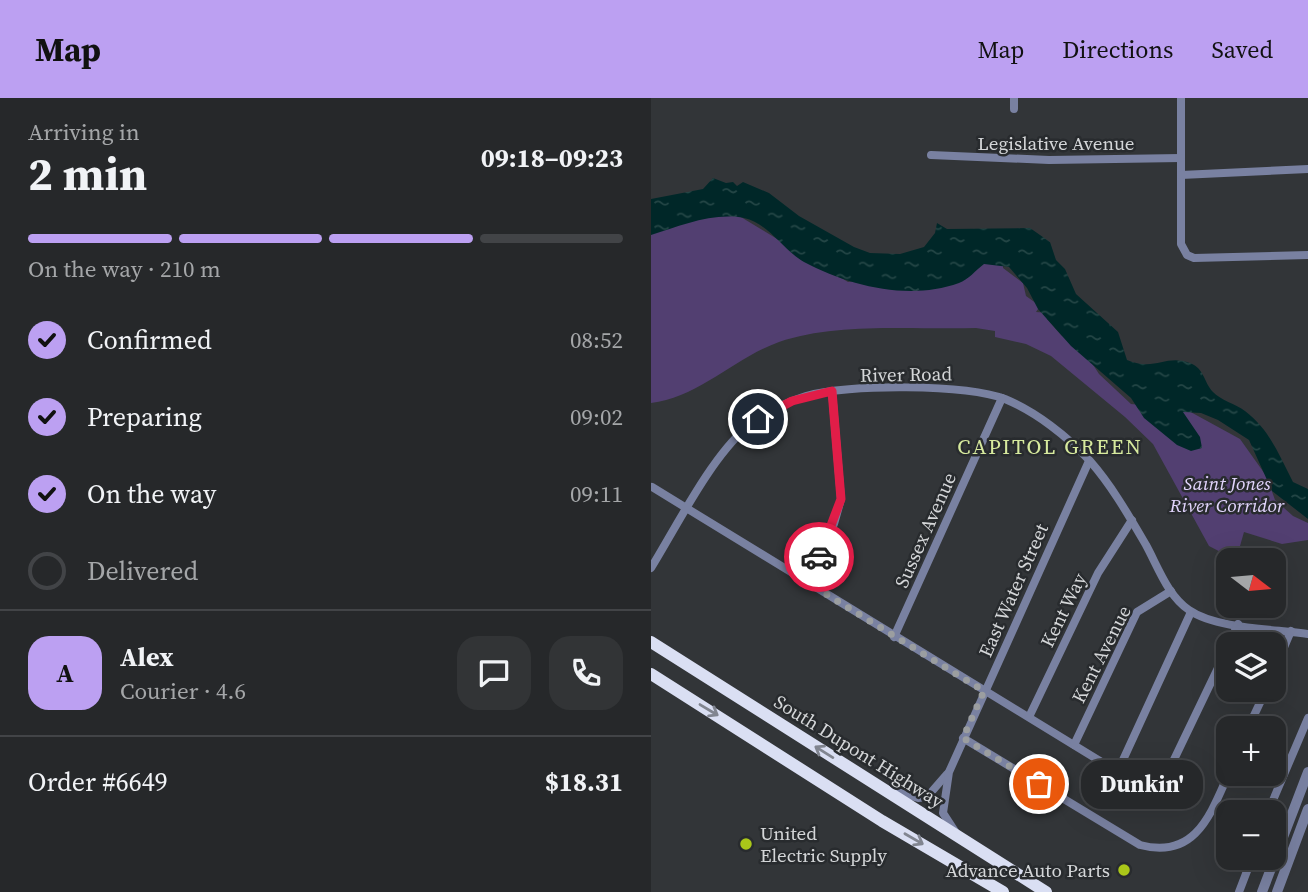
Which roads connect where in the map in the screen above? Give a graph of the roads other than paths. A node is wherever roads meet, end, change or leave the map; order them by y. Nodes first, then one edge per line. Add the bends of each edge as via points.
1 (1014, 98) edge
2 (1181, 98) edge
3 (1014, 109) dead end
4 (931, 155) dead end
5 (1181, 158) junction
6 (1308, 169) edge
7 (1181, 175) junction
8 (1308, 255) edge
9 (832, 391) junction
10 (1002, 398) junction
11 (1089, 461) junction
12 (652, 487) edge
13 (689, 508) junction
14 (1132, 520) junction
15 (651, 568) edge
16 (808, 583) junction
17 (1171, 591) junction
18 (1191, 612) junction
19 (1238, 624) junction
20 (1291, 631) junction
21 (1234, 632) edge
22 (1308, 634) edge
23 (894, 637) junction
24 (651, 642) edge
25 (1286, 643) edge
26 (1216, 672) edge
27 (651, 674) edge
28 (984, 691) junction
29 (1029, 717) junction
30 (1308, 718) edge
31 (963, 738) junction
32 (1073, 745) junction
33 (949, 772) junction
34 (1117, 772) junction
35 (1308, 772) edge
36 (1223, 786) edge
37 (882, 788) junction
38 (1273, 800) edge
39 (1308, 809) edge
40 (1286, 827) edge
41 (958, 836) junction
42 (1247, 870) edge
43 (1270, 870) edge
44 (1003, 892) edge
45 (1046, 892) edge
46 (1239, 892) edge
47 (1262, 892) edge
48 (1277, 892) edge

1 - 3 street
2 - 5 street
4 - 5 street, Legislative Avenue via 1049,160
5 - 7 street
6 - 7 street
7 - 8 street via 1181,244 1187,256
9 - 10 street, River Road via 949,387
9 - 13 street, River Road via 771,410 746,429 728,447
9 - 16 street via 841,499
10 - 11 street, River Road via 1041,419
10 - 23 street, Sussex Avenue
11 - 14 street, River Road
11 - 28 street, East Water Street
12 - 13 street
13 - 15 street, River Road
13 - 16 street
14 - 17 street, River Road
14 - 29 street, Kent Way via 1098,573
16 - 23 street
17 - 18 street, River Road
17 - 32 street, Kent Avenue via 1137,612
18 - 19 street
18 - 34 street
19 - 20 street
19 - 21 street
20 - 22 street
20 - 25 street
23 - 28 street
37 -> 24 highway, South Dupont Highway
26 - 34 street via 1169,771 1148,782
27 -> 44 highway
28 - 29 street
28 - 31 street, East Water Street
29 - 32 street
30 - 38 street
31 - 33 street, East Water Street
31 - 36 street via 1150,848 1165,848 1194,837
32 - 34 street
33 - 37 street, East Water Street via 927,797
33 - 41 street, East Water Street via 943,813
35 - 40 street
37 - 41 highway, South Dupont Highway
39 - 48 street
41 - 45 highway, South Dupont Highway
42 - 46 street
43 - 47 street

